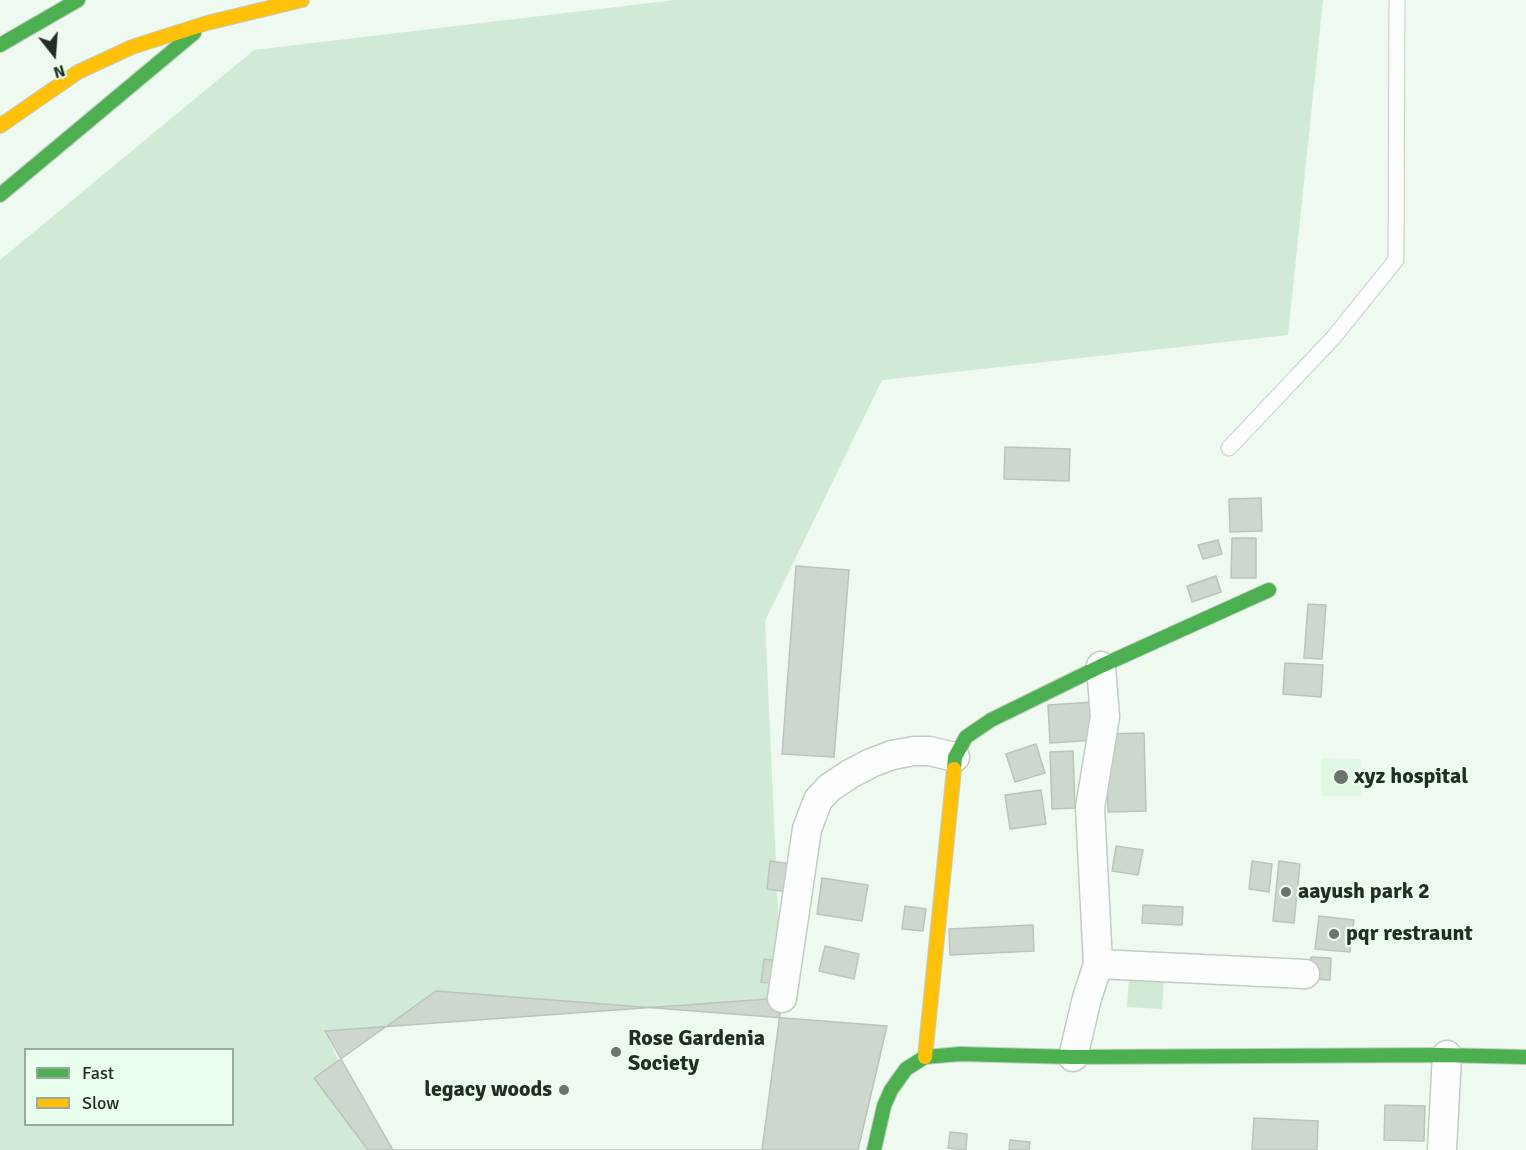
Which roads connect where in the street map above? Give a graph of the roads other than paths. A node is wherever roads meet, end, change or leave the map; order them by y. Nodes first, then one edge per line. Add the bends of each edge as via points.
1 (78, 0) edge
2 (302, 0) edge
3 (1397, 0) edge
4 (207, 23) junction
5 (0, 45) edge
6 (0, 126) edge
7 (0, 195) edge
8 (1229, 448) dead end
9 (1269, 590) dead end
10 (1101, 666) junction
11 (955, 757) junction
12 (1098, 964) junction
13 (1305, 974) dead end
14 (782, 998) dead end
15 (1447, 1055) junction
16 (925, 1057) junction
17 (1073, 1057) junction
18 (1526, 1057) edge
19 (874, 1150) edge
20 (1443, 1150) edge

1 - 5 main road
2 - 4 main road
3 - 8 lane via 1396,260 1333,338
4 - 6 main road via 132,47 78,72
4 - 7 main road
9 - 10 main road
10 - 11 main road via 991,720 966,737
10 - 12 street via 1105,717 1090,808
11 - 14 street via 914,751 892,755 850,774 818,800 807,829
11 - 16 main road
12 - 13 street
12 - 17 street
15 - 17 main road
15 - 18 main road
15 - 20 street
16 - 17 main road
16 - 19 main road via 906,1069 891,1090

